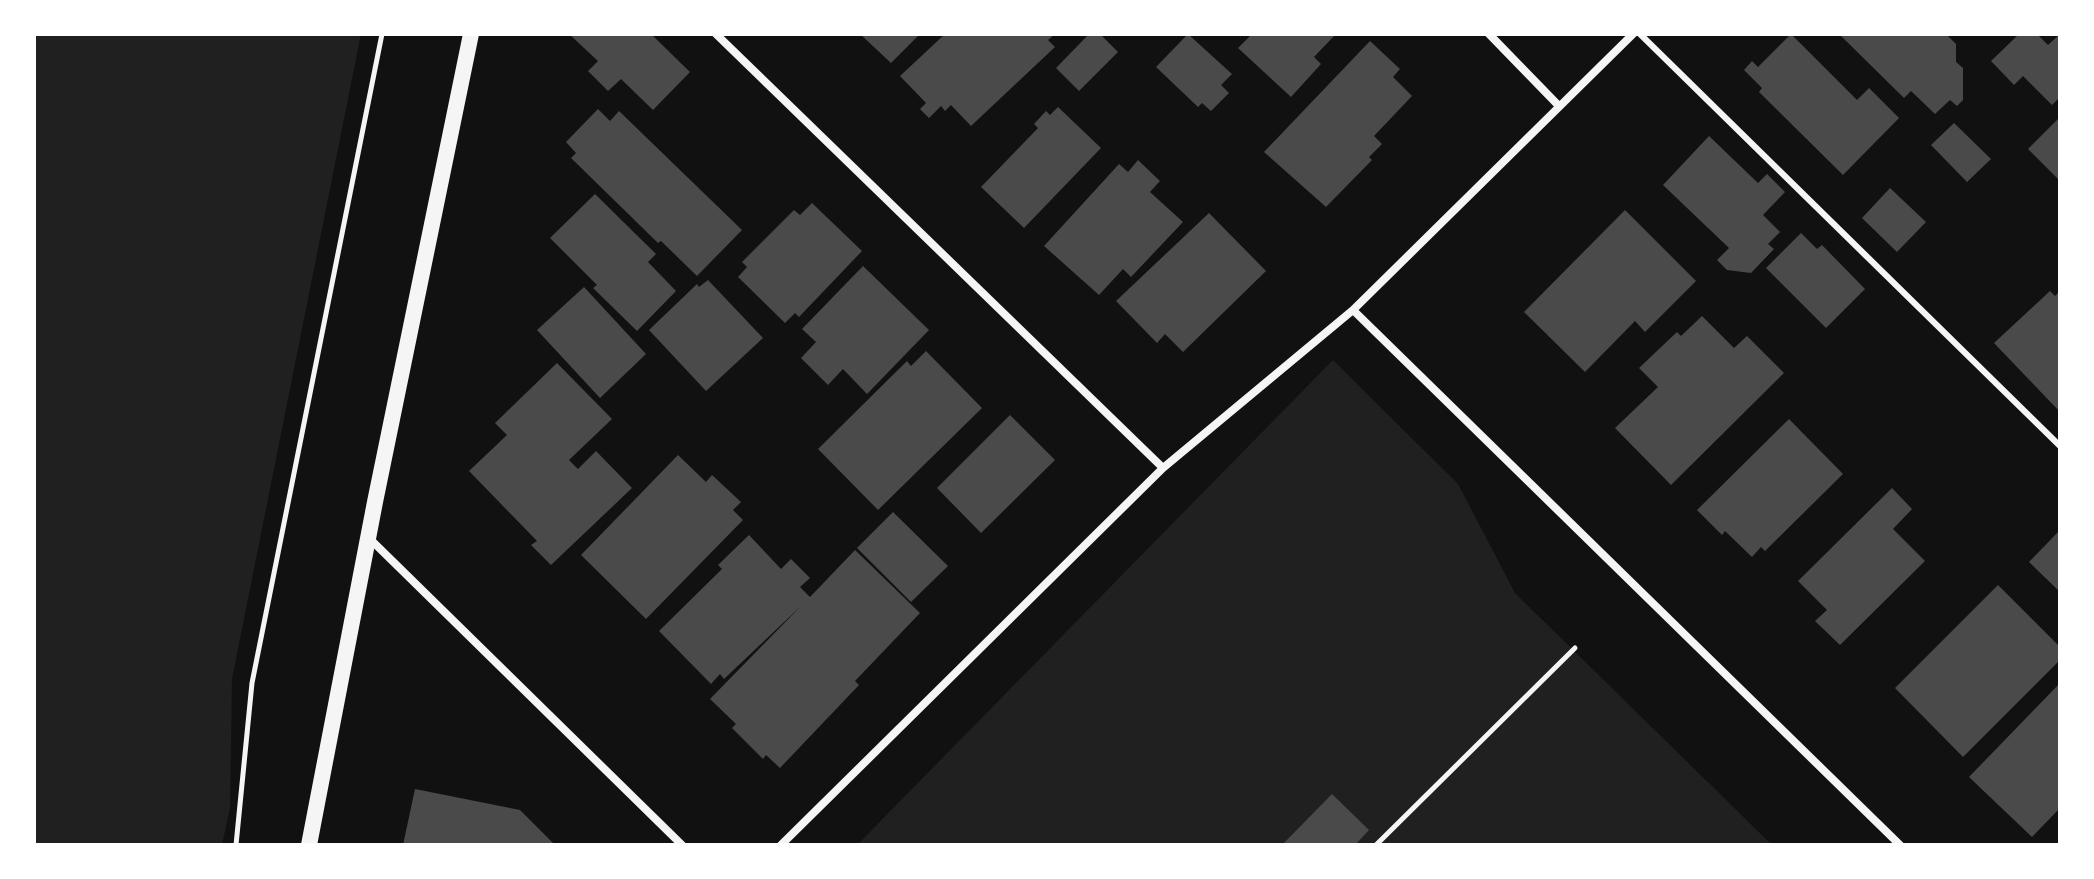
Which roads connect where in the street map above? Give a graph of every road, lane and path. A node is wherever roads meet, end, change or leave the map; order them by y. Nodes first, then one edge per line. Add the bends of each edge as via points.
1 (382, 34) edge
2 (471, 34) edge
3 (716, 34) edge
4 (1489, 34) edge
5 (1633, 34) edge
6 (1640, 34) edge
7 (1558, 105) junction
8 (1353, 310) junction
9 (2060, 446) edge
10 (1163, 468) junction
11 (368, 537) junction
12 (1575, 648) dead end
13 (236, 845) edge
14 (309, 845) edge
15 (682, 845) edge
16 (781, 845) edge
17 (1376, 845) edge
18 (1900, 845) edge

1 - 13 path via 252,683
2 - 11 main road
3 - 10 street
4 - 7 street
5 - 7 street
6 - 9 lane
7 - 8 street
8 - 10 street
8 - 18 street
10 - 16 street
11 - 14 main road
11 - 15 street
12 - 17 path

